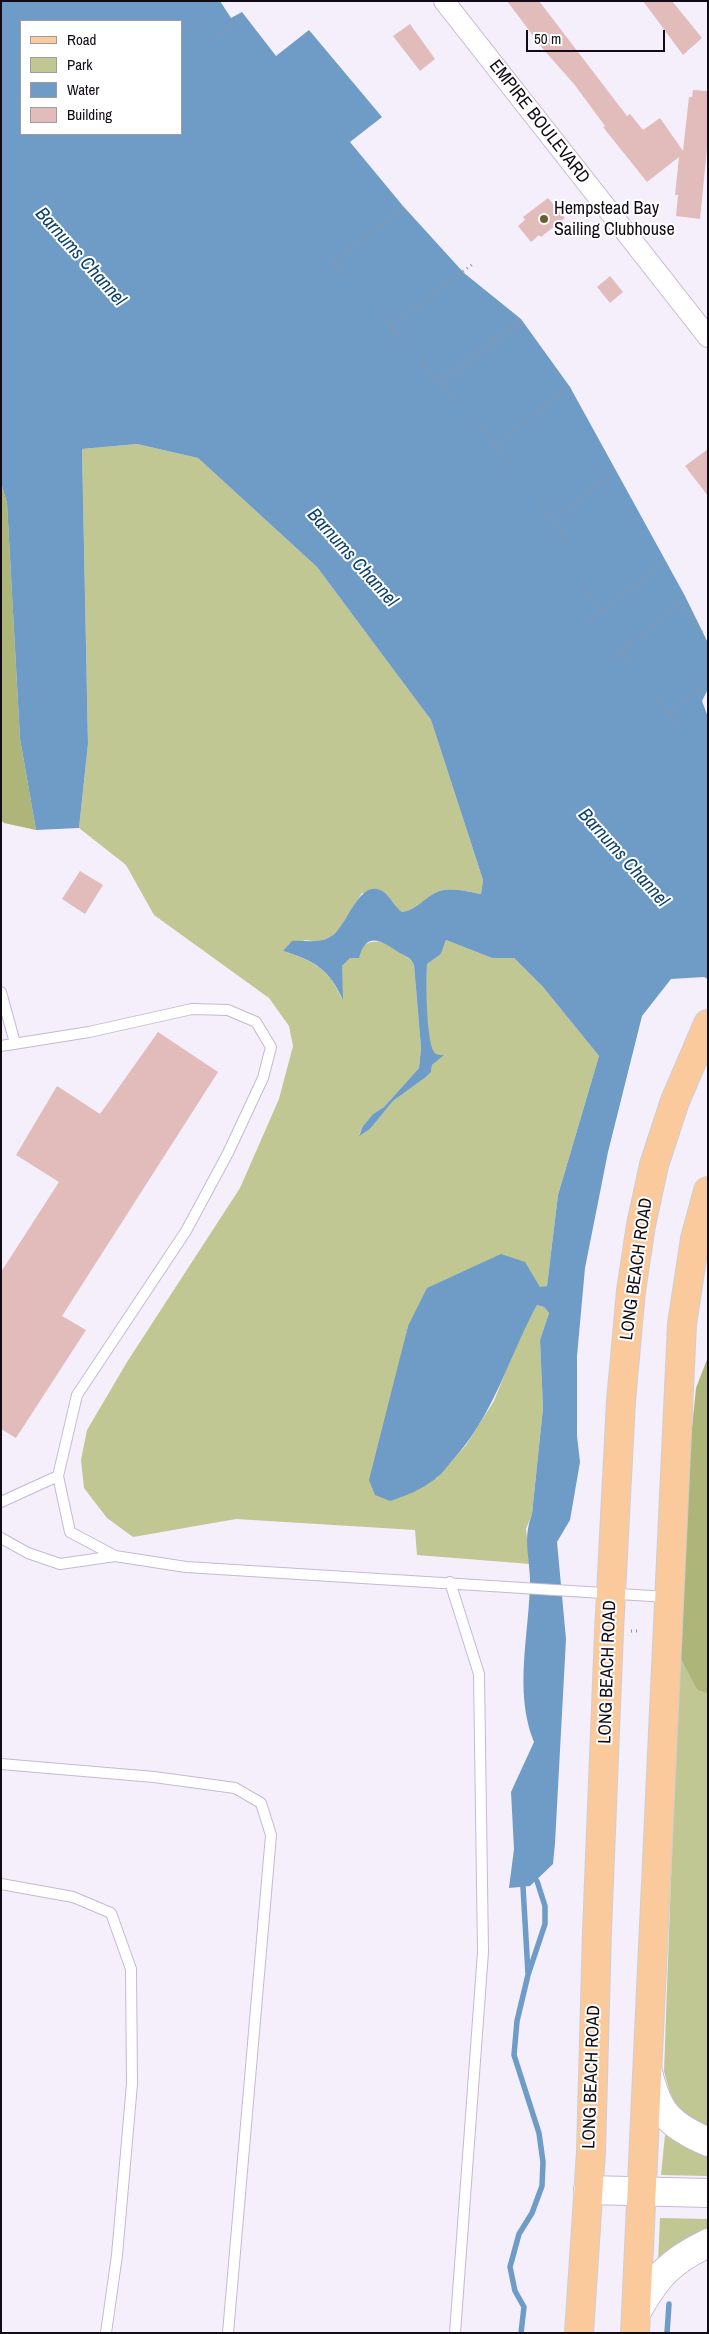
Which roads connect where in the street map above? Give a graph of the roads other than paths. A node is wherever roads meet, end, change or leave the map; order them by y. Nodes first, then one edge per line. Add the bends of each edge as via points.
1 (444, 1) edge
2 (708, 337) edge
3 (1, 992) edge
4 (708, 1024) edge
5 (15, 1043) junction
6 (1, 1046) edge
7 (708, 1191) edge
8 (58, 1476) junction
9 (1, 1502) edge
10 (1, 1538) edge
11 (115, 1556) junction
12 (450, 1582) junction
13 (611, 1595) junction
14 (669, 1597) junction
15 (1, 1764) edge
16 (1, 1884) edge
17 (647, 2068) junction
18 (708, 2142) edge
19 (588, 2190) junction
20 (643, 2191) junction
21 (708, 2193) edge
22 (708, 2243) edge
23 (636, 2323) edge
24 (106, 2333) edge
25 (228, 2333) edge
26 (455, 2333) edge
27 (580, 2333) edge

1 - 2 street, EMPIRE BOULEVARD
3 - 5 lane
4 - 13 main road, LONG BEACH ROAD via 663,1138 641,1224 621,1401
5 - 6 lane
5 - 8 lane via 89,1032 192,1008 228,1010 256,1022 271,1047 263,1078 186,1231 77,1395
7 - 14 main road via 695,1239 682,1324
8 - 9 lane
8 - 11 lane via 70,1532
10 - 11 lane via 28,1554 60,1564
11 - 12 lane via 186,1567
12 - 13 lane
12 - 26 lane via 479,1674 483,1952
13 - 14 lane
13 - 19 main road, LONG BEACH ROAD
14 - 17 main road
15 - 25 lane via 154,1777 235,1788 262,1803 271,1836
16 - 24 lane via 73,1897 111,1913 131,1969 132,2084 117,2256
17 - 18 main road via 653,2094 667,2118
17 - 20 main road
19 - 20 main road
19 - 27 main road, LONG BEACH ROAD
20 - 21 main road
20 - 23 main road
22 - 23 main road via 681,2257 662,2272

